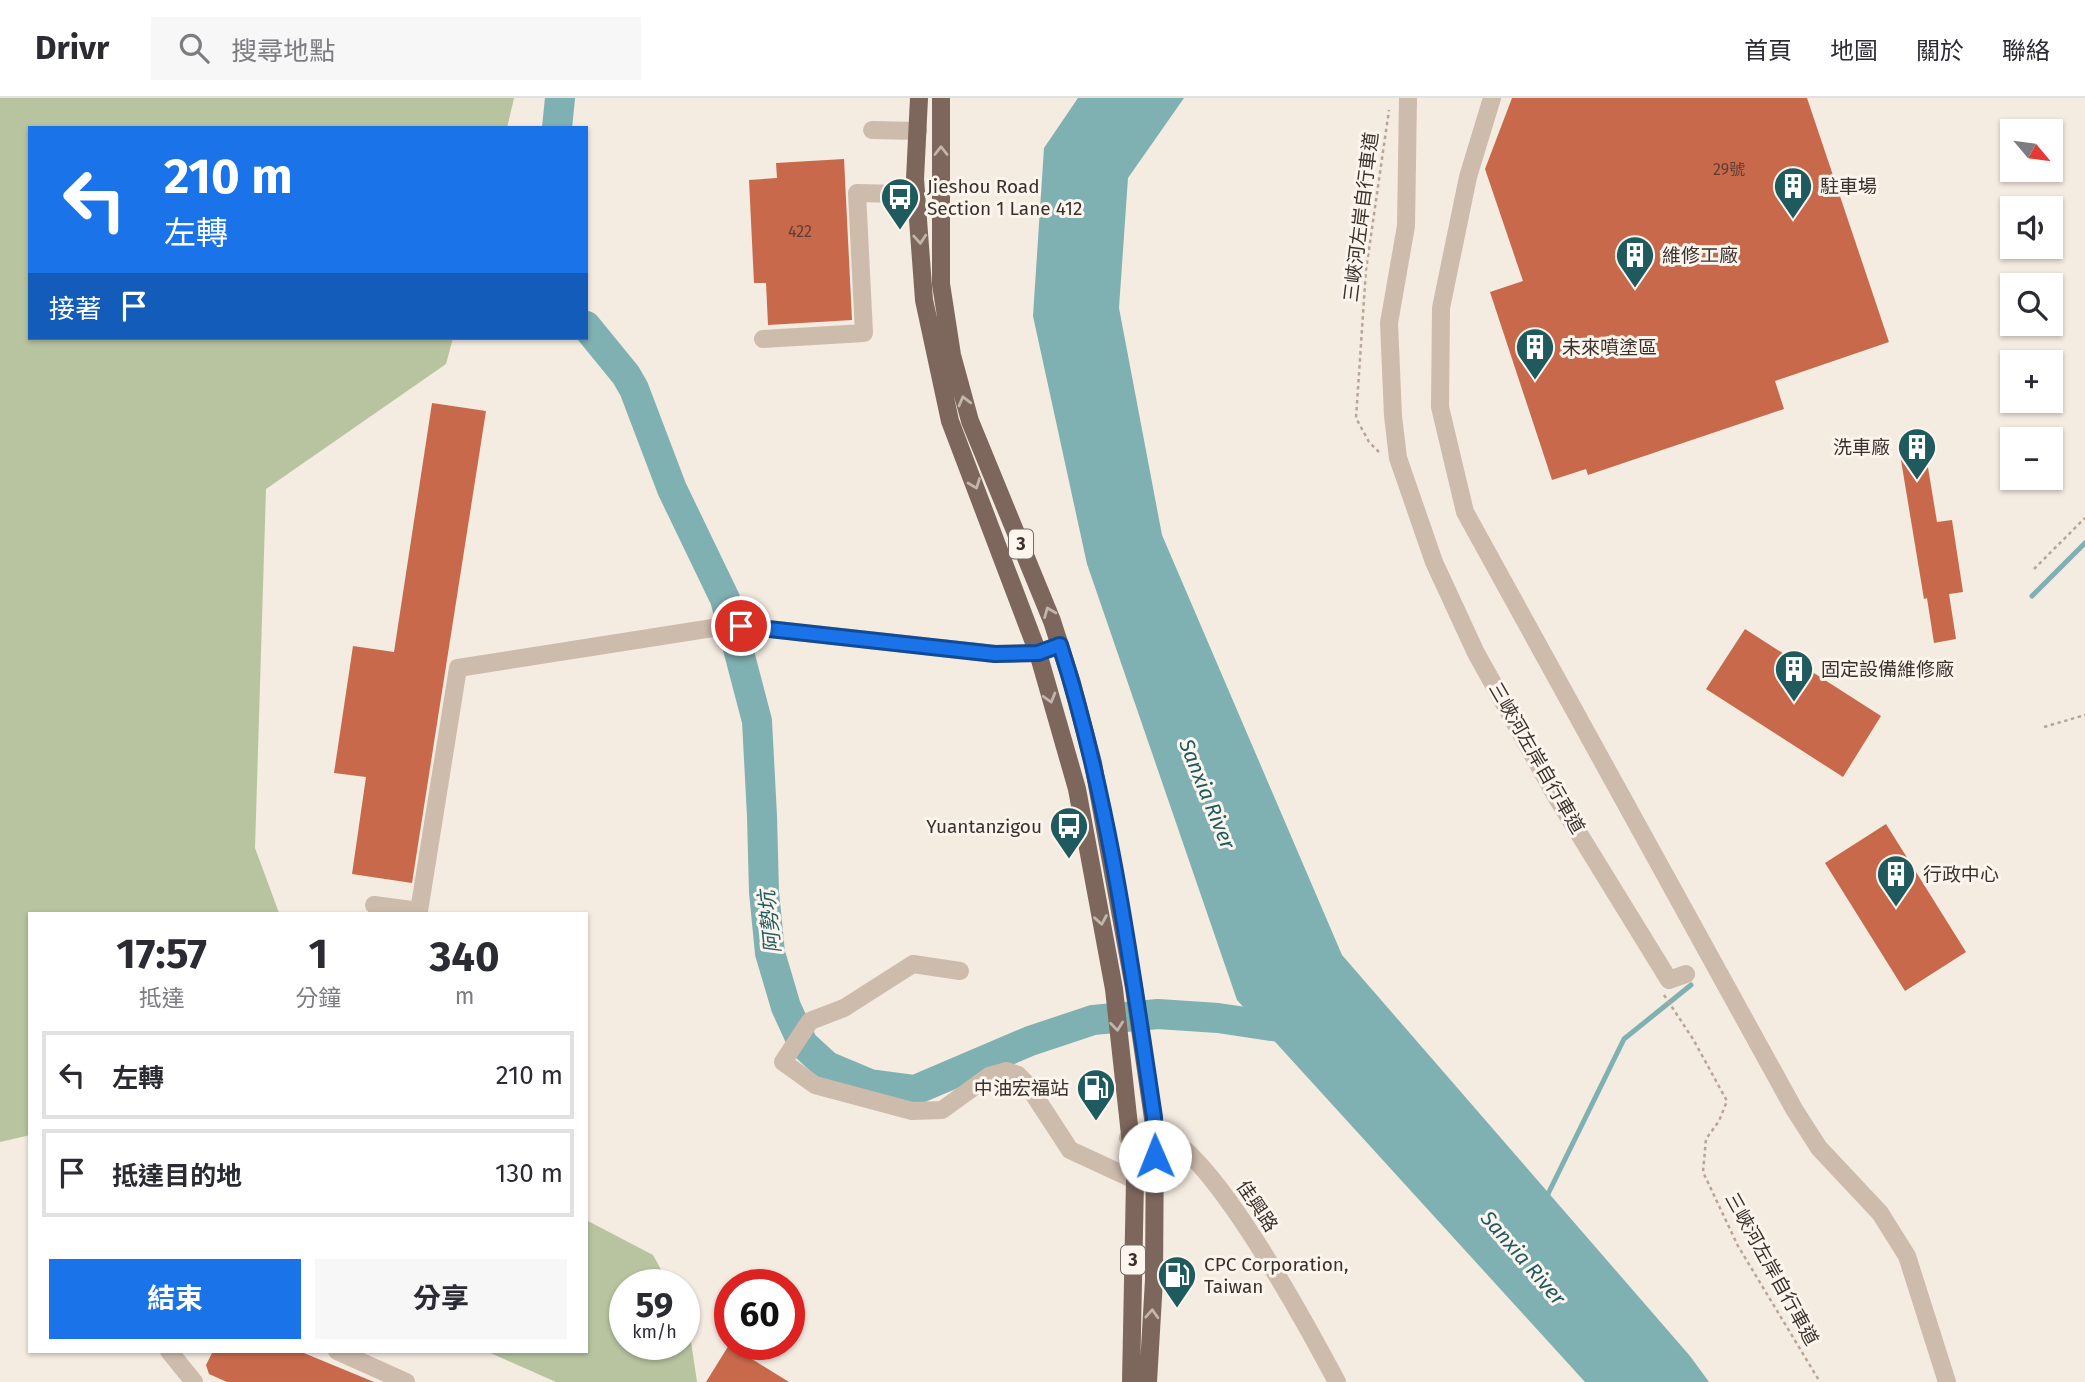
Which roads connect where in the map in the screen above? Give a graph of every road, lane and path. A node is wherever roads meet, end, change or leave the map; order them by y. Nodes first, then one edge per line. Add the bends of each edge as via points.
1 (919, 98) edge
2 (941, 98) edge
3 (1408, 98) edge
4 (1492, 98) edge
5 (1389, 111) dead end
6 (872, 130) dead end
7 (918, 131) junction
8 (916, 191) junction
9 (763, 339) dead end
10 (1383, 457) dead end
11 (2085, 517) edge
12 (2034, 569) dead end
13 (1060, 645) junction
14 (1038, 653) junction
15 (2085, 715) edge
16 (2044, 727) dead end
17 (374, 905) dead end
18 (419, 912) edge
19 (960, 971) dead end
20 (1686, 974) dead end
21 (1658, 985) dead end
22 (1155, 1132) junction
23 (1128, 1138) junction
24 (1135, 1180) junction
25 (171, 1353) edge
26 (341, 1353) edge
27 (194, 1382) edge
28 (406, 1382) edge
29 (1130, 1382) edge
30 (1148, 1382) edge
31 (1337, 1382) edge
32 (1820, 1382) edge
33 (1947, 1382) edge

1 - 7 main road, 3
13 -> 2 main road, 3 via 970,421 952,355 941,284
3 - 20 street via 1406,226 1389,323 1398,458 1434,562 1476,653 1557,798 1669,980
4 - 33 street via 1468,177 1441,308 1440,407 1465,512 1794,1109 1819,1149 1880,1213 1907,1256
5 - 10 path, 三峽河左岸自行車道 via 1366,270 1356,418
6 - 7 street
7 - 8 main road, 3
8 - 9 street via 857,193 864,333
8 -> 14 main road, 3 via 924,300 950,421
11 - 12 path
13 - 14 street
13 - 22 main road, 3 via 1093,762
14 - 18 street via 995,654 741,626 458,668
14 -> 23 main road, 3 via 1077,789 1114,989
15 - 16 path
17 - 18 street
19 - 24 street via 913,964 844,1008 810,1021 783,1062 815,1085 912,1111 942,1110 989,1076 1007,1071 1027,1084 1070,1150
21 - 32 path, 三峽河左岸自行車道 via 1727,1101 1706,1139 1703,1172 1738,1246
22 - 23 street
30 -> 22 main road, 3
22 - 31 street, 佳興路 via 1181,1144 1214,1179
23 - 24 main road, 3
24 - 29 main road, 3
25 - 27 street
26 - 28 street

